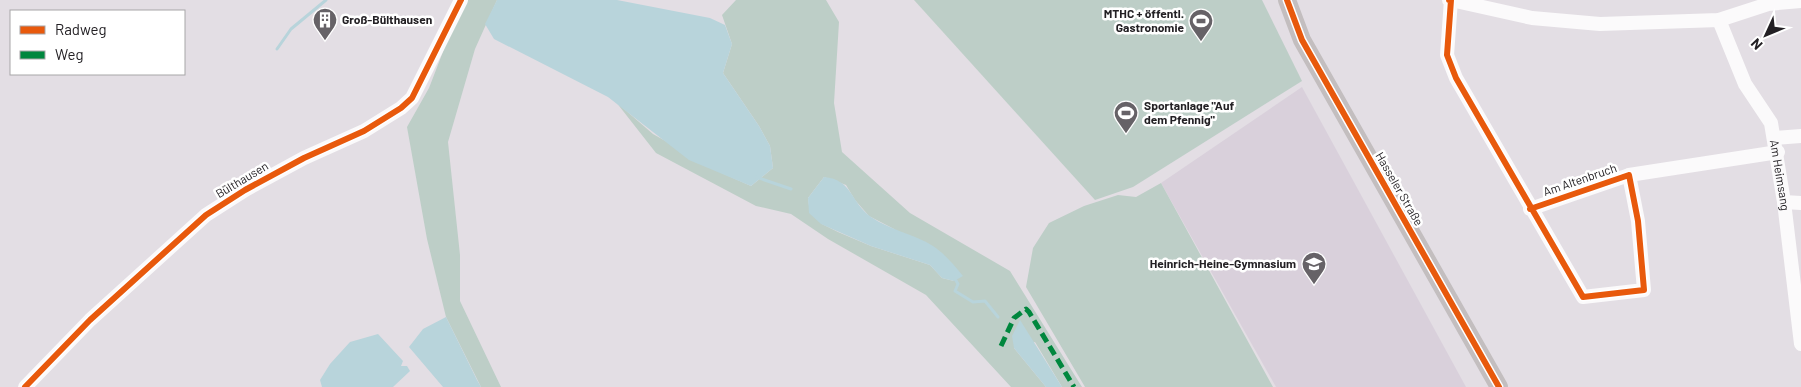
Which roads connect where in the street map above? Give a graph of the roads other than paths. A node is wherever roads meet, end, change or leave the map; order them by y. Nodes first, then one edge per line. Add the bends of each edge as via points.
1 (461, 0) edge
2 (1287, 0) edge
3 (1450, 0) edge
4 (1801, 1) edge
5 (1718, 20) junction
6 (1801, 136) edge
7 (1774, 138) junction
8 (1778, 152) junction
9 (1629, 175) junction
10 (1784, 202) junction
11 (1801, 203) edge
12 (1530, 209) junction
13 (1800, 326) edge
14 (1801, 344) edge
15 (25, 387) edge
16 (1499, 387) edge

1 - 15 street, Bülthausen via 412,98 364,131 304,158 245,190 206,216 90,320
2 - 16 main road, Hasseler Straße via 1302,40
3 - 5 street, Am Altenbruch via 1532,18 1600,24
3 - 12 street, Am Altenbruch via 1447,55 1456,78
4 - 5 street, Am Altenbruch via 1768,4
5 - 7 street, Am Heimsang via 1745,84 1772,123
6 - 7 street
7 - 8 street, Am Heimsang
8 - 9 street, Am Altenbruch
8 - 10 street, Am Heimsang
9 - 12 street, Am Altenbruch
9 - 12 street, Am Altenbruch via 1638,220 1644,290 1583,297
10 - 11 street
10 - 13 street, Am Heimsang
13 - 14 street, Am Heimsang

